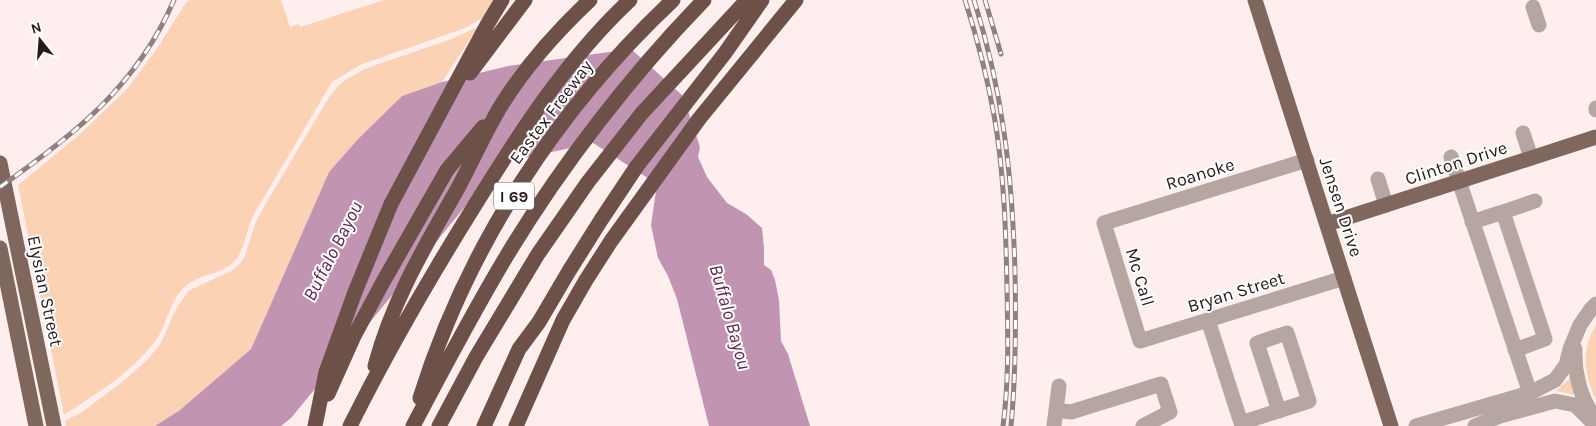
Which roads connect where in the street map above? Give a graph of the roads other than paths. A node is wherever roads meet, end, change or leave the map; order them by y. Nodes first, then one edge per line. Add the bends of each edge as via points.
1 (502, 0) edge
2 (525, 0) edge
3 (590, 0) edge
4 (630, 0) edge
5 (673, 0) edge
6 (704, 0) edge
7 (748, 0) edge
8 (762, 0) edge
9 (796, 0) edge
10 (1255, 0) edge
11 (1532, 7) dead end
12 (1539, 25) dead end
13 (501, 105) junction
14 (432, 128) junction
15 (1523, 133) dead end
16 (1596, 137) edge
17 (1450, 157) dead end
18 (1531, 158) junction
19 (1307, 160) junction
20 (0, 163) edge
21 (1378, 179) dead end
22 (1459, 181) junction
23 (1535, 201) dead end
24 (1386, 205) junction
25 (1503, 212) junction
26 (1472, 222) junction
27 (1104, 223) joint
28 (1327, 224) junction
29 (0, 248) edge
30 (1344, 278) junction
31 (1596, 304) edge
32 (1208, 320) junction
33 (539, 322) junction
34 (1140, 341) joint
35 (1573, 343) junction
36 (1515, 350) junction
37 (1059, 386) dead end
38 (1530, 393) junction
39 (1056, 410) junction
40 (1279, 411) junction
41 (1595, 422) edge
42 (1242, 425) edge
43 (36, 426) edge
44 (54, 426) edge
45 (314, 426) edge
46 (350, 426) edge
47 (361, 426) edge
48 (412, 426) edge
49 (439, 426) edge
50 (484, 426) edge
51 (495, 426) edge
52 (516, 426) edge
53 (1054, 426) edge
54 (1143, 426) edge
55 (1392, 426) edge
56 (1416, 426) edge
57 (1475, 426) edge

1 - 14 highway
2 - 14 highway
3 - 13 highway via 543,50
4 - 46 highway, I 69 via 605,23 551,89 508,150 427,282
5 - 48 highway, Eastex Freeway / I 69 via 602,73 543,149 498,220 463,286 429,369
6 - 48 highway via 606,112 553,185 507,255
7 - 49 highway via 642,113 588,182 538,254
8 - 33 highway via 637,166 568,271
9 - 52 highway via 699,119 611,241 564,320
10 - 19 main road, Jensen Drive
11 - 12 street
13 - 45 highway via 447,170 358,329
13 - 47 highway via 403,288 383,335
14 - 45 highway via 391,204 355,292 326,372
15 - 18 street
16 - 18 main road, Clinton Drive
17 - 22 street
18 - 22 main road, Clinton Drive
19 - 27 street, Roanoke
19 - 28 main road, Jensen Drive
20 - 44 main road, Elysian Street
21 - 24 street
22 - 24 main road, Clinton Drive
22 - 26 street
23 - 25 street
24 - 28 main road, Clinton Drive
25 - 26 street
25 - 36 street via 1545,339
26 - 36 street
27 - 34 street, Mc Call
28 - 30 main road, Jensen Drive
29 - 43 main road, Elysian Street
30 - 32 street, Bryan Street
30 - 55 main road, Jensen Drive
31 - 35 street via 1580,325
32 - 34 street, Bryan Street
32 - 42 street
33 - 50 highway via 519,349
33 - 51 highway
35 - 38 street via 1568,362 1559,376
35 - 41 street via 1579,385
36 - 38 street
37 - 39 street
38 - 56 street
39 - 53 street
39 - 54 street via 1071,412 1161,384 1170,412
40 - 40 street via 1309,401 1287,333 1257,343
40 - 42 street
41 - 57 street via 1572,404 1552,401

